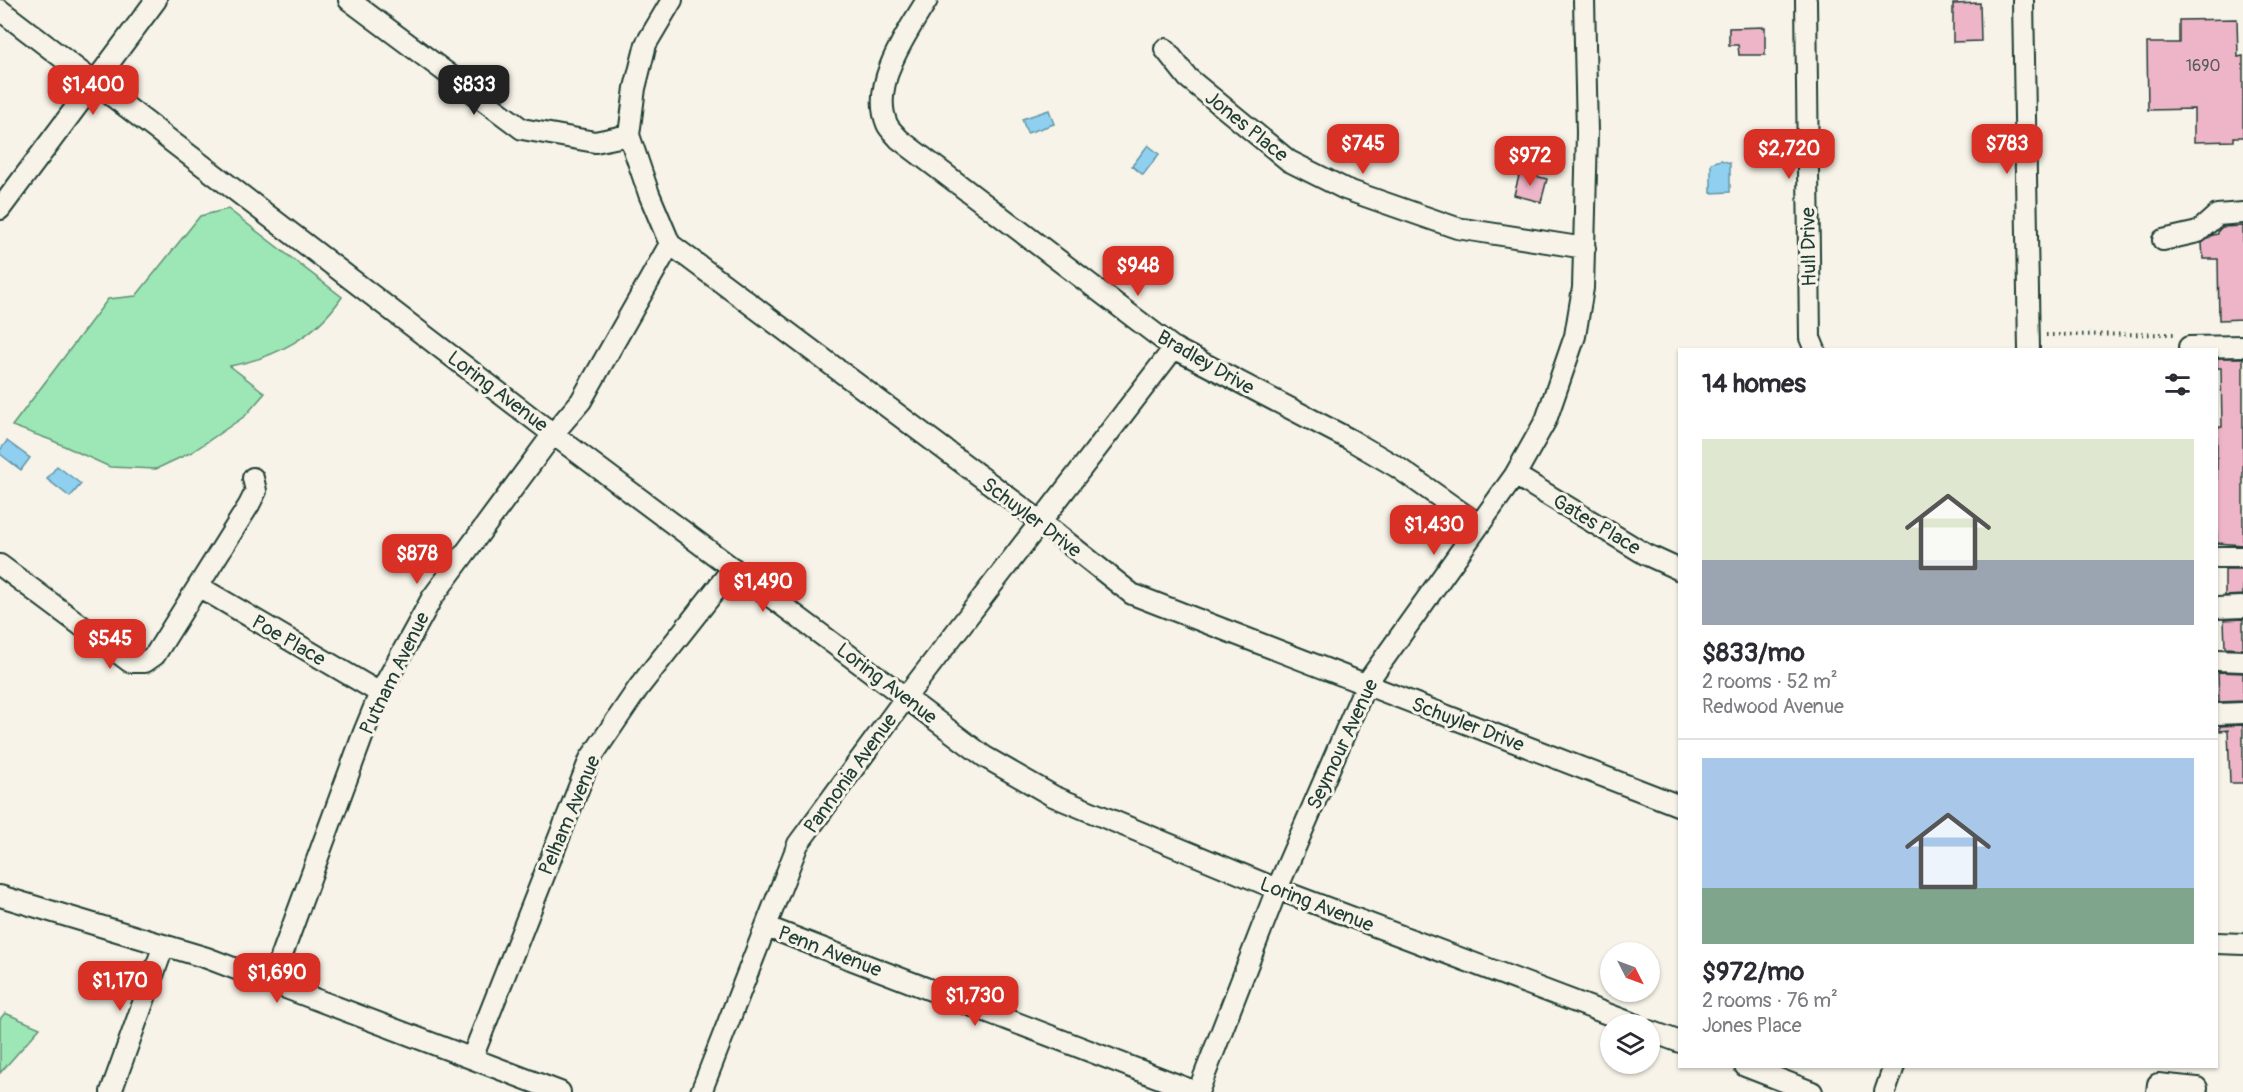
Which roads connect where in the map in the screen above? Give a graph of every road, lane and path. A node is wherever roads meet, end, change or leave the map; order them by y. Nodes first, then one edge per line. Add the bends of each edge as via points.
1 (156, 0) edge
2 (349, 0) edge
3 (672, 0) edge
4 (927, 0) edge
5 (1584, 0) edge
6 (1806, 0) edge
7 (2024, 0) edge
8 (0, 10) edge
9 (1165, 49) dead end
10 (95, 83) junction
11 (629, 135) junction
12 (0, 209) edge
13 (2243, 213) edge
14 (2163, 240) dead end
15 (670, 244) junction
16 (1585, 248) junction
17 (2045, 335) dead end
18 (2187, 341) joint
19 (2243, 346) edge
20 (1174, 348) junction
21 (1814, 348) edge
22 (2029, 348) edge
23 (554, 434) junction
24 (1515, 475) junction
25 (254, 478) dead end
26 (1040, 521) junction
27 (1479, 525) junction
28 (2218, 557) edge
29 (2243, 557) edge
30 (0, 565) edge
31 (733, 568) junction
32 (1678, 569) edge
33 (198, 586) junction
34 (2243, 607) edge
35 (2218, 608) edge
36 (2218, 660) edge
37 (2243, 661) edge
38 (1366, 684) junction
39 (380, 693) junction
40 (906, 697) junction
41 (2243, 713) edge
42 (2218, 714) edge
43 (1678, 805) edge
44 (1277, 889) junction
45 (0, 896) edge
46 (767, 927) junction
47 (2218, 943) edge
48 (2243, 944) edge
49 (164, 945) junction
50 (272, 982) junction
51 (1608, 1014) edge
52 (1660, 1035) edge
53 (1678, 1041) edge
54 (472, 1058) junction
55 (1750, 1068) edge
56 (1893, 1068) edge
57 (111, 1092) edge
58 (560, 1092) edge
59 (701, 1092) edge
60 (1197, 1092) edge
61 (1812, 1092) edge
62 (1885, 1092) edge
63 (2157, 1092) edge
64 (2196, 1092) edge

1 - 10 street
2 - 11 street via 522,129 595,142
3 - 11 street via 646,44
4 - 20 street, Bradley Drive via 892,60 884,83 887,125 899,139
5 - 16 street, Seymour Avenue
6 - 21 street, Hull Drive via 1809,338
7 - 22 street
8 - 10 street, Loring Avenue
9 - 16 street, Jones Place via 1188,78 1289,161 1345,189 1457,228
10 - 12 street
10 - 23 street, Loring Avenue
11 - 15 street
13 - 14 street via 2217,215 2198,232
15 - 23 street, Putnam Avenue via 581,401
15 - 26 street, Schuyler Drive
16 - 24 street, Seymour Avenue via 1575,336 1546,420
17 - 18 path
18 - 19 street
20 - 26 street, Pannonia Avenue
20 - 27 street, Bradley Drive via 1388,461
23 - 31 street, Loring Avenue
23 - 39 street, Putnam Avenue via 432,598
24 - 27 street, Seymour Avenue
24 - 32 street, Gates Place via 1645,554
25 - 33 street via 253,498
26 - 38 street, Schuyler Drive via 1132,594
26 - 40 street, Pannonia Avenue
27 - 38 street, Seymour Avenue
28 - 29 street
30 - 33 street via 130,662 145,662 155,655
31 - 40 street, Loring Avenue
31 - 54 street, Pelham Avenue via 639,687 590,759
33 - 39 street, Poe Place
34 - 35 street
36 - 37 street
38 - 43 street, Schuyler Drive
38 - 44 street, Seymour Avenue
39 - 50 street, Putnam Avenue
40 - 44 street, Loring Avenue via 985,757 1053,796
40 - 46 street, Pannonia Avenue via 798,844
41 - 42 street
44 - 51 street, Loring Avenue
44 - 60 street, Seymour Avenue
45 - 49 street
46 - 59 street, Pannonia Avenue
46 - 60 street, Penn Avenue
47 - 48 street
49 - 50 street
49 - 57 street
50 - 54 street
52 - 53 street
54 - 58 street
55 - 61 street
56 - 62 street
63 - 64 street via 2158,1084 2197,1088

